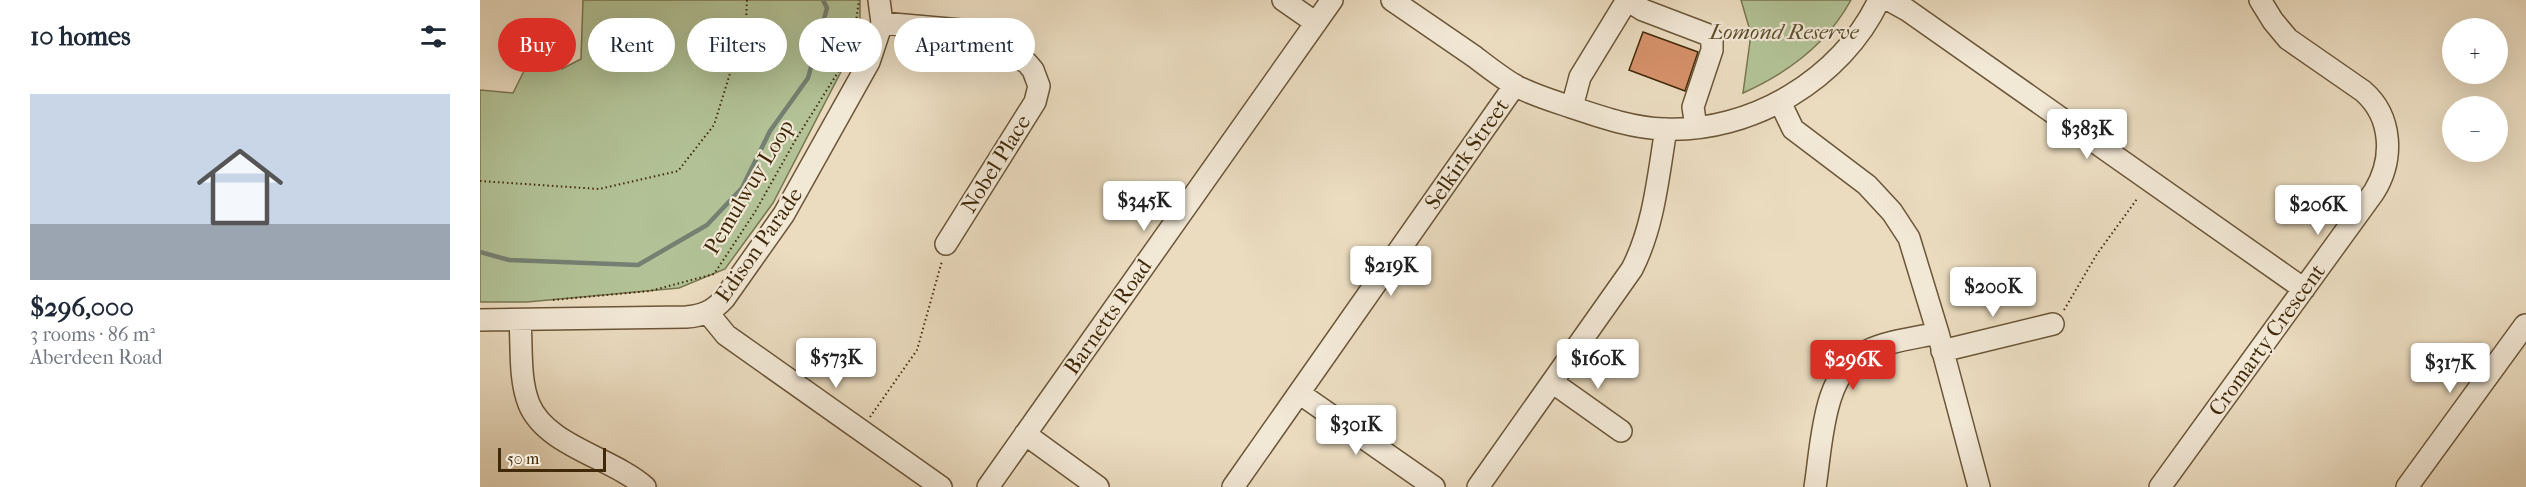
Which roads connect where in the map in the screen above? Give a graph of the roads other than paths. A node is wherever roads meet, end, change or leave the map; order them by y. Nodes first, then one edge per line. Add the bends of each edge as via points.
1 (879, 0) edge
2 (1283, 0) edge
3 (1332, 0) edge
4 (1392, 0) edge
5 (1627, 0) edge
6 (1879, 0) edge
7 (1889, 0) edge
8 (2260, 0) edge
9 (2282, 0) edge
10 (881, 18) edge
11 (2273, 21) junction
12 (882, 23) edge
13 (1316, 23) junction
14 (863, 72) edge
15 (1515, 85) junction
16 (1779, 102) junction
17 (1572, 107) junction
18 (1696, 127) junction
19 (1666, 129) junction
20 (946, 244) dead end
21 (2304, 289) junction
22 (708, 313) junction
23 (480, 320) edge
24 (520, 321) junction
25 (2053, 324) dead end
26 (2525, 325) edge
27 (1940, 342) junction
28 (1552, 382) junction
29 (1299, 393) junction
30 (1621, 431) dead end
31 (1025, 434) junction
32 (645, 487) edge
33 (941, 487) edge
34 (988, 487) edge
35 (1098, 487) edge
36 (1233, 487) edge
37 (1434, 487) edge
38 (1478, 487) edge
39 (1815, 487) edge
40 (1979, 487) edge
41 (2160, 487) edge
42 (2407, 487) edge

1 - 10 street, Edison Parade
2 - 13 street
3 - 13 street, Barnetts Road
4 - 15 street
5 - 17 street via 1580,77
5 - 18 street via 1712,39 1693,107
6 - 16 street via 1837,59 1817,78
7 - 21 street
8 - 11 street, Cromarty Crescent
9 - 11 street
11 - 21 street, Cromarty Crescent via 2291,41 2368,96 2381,116 2387,136 2388,155 2380,182
12 - 20 street, Nobel Place via 978,33 1027,63 1044,81 1035,102
13 - 31 street, Barnetts Road
14 - 22 street, Edison Parade via 784,214 724,300
15 - 17 street
15 - 29 street, Selkirk Street
16 - 18 street via 1755,113
16 - 27 street via 1793,129 1867,185 1904,229 1913,247
17 - 19 street via 1619,122
18 - 19 street
19 - 28 street via 1653,205 1638,257
21 - 41 street, Cromarty Crescent
22 - 24 street, Edison Parade via 686,317
22 - 33 street via 726,335
23 - 24 street, Edison Parade
24 - 32 street via 526,391 540,422
25 - 27 street
26 - 42 street
27 - 39 street via 1867,351 1845,367 1830,396
27 - 40 street
28 - 30 street
28 - 38 street
29 - 36 street, Selkirk Street
29 - 37 street
31 - 34 street, Barnetts Road
31 - 35 street

